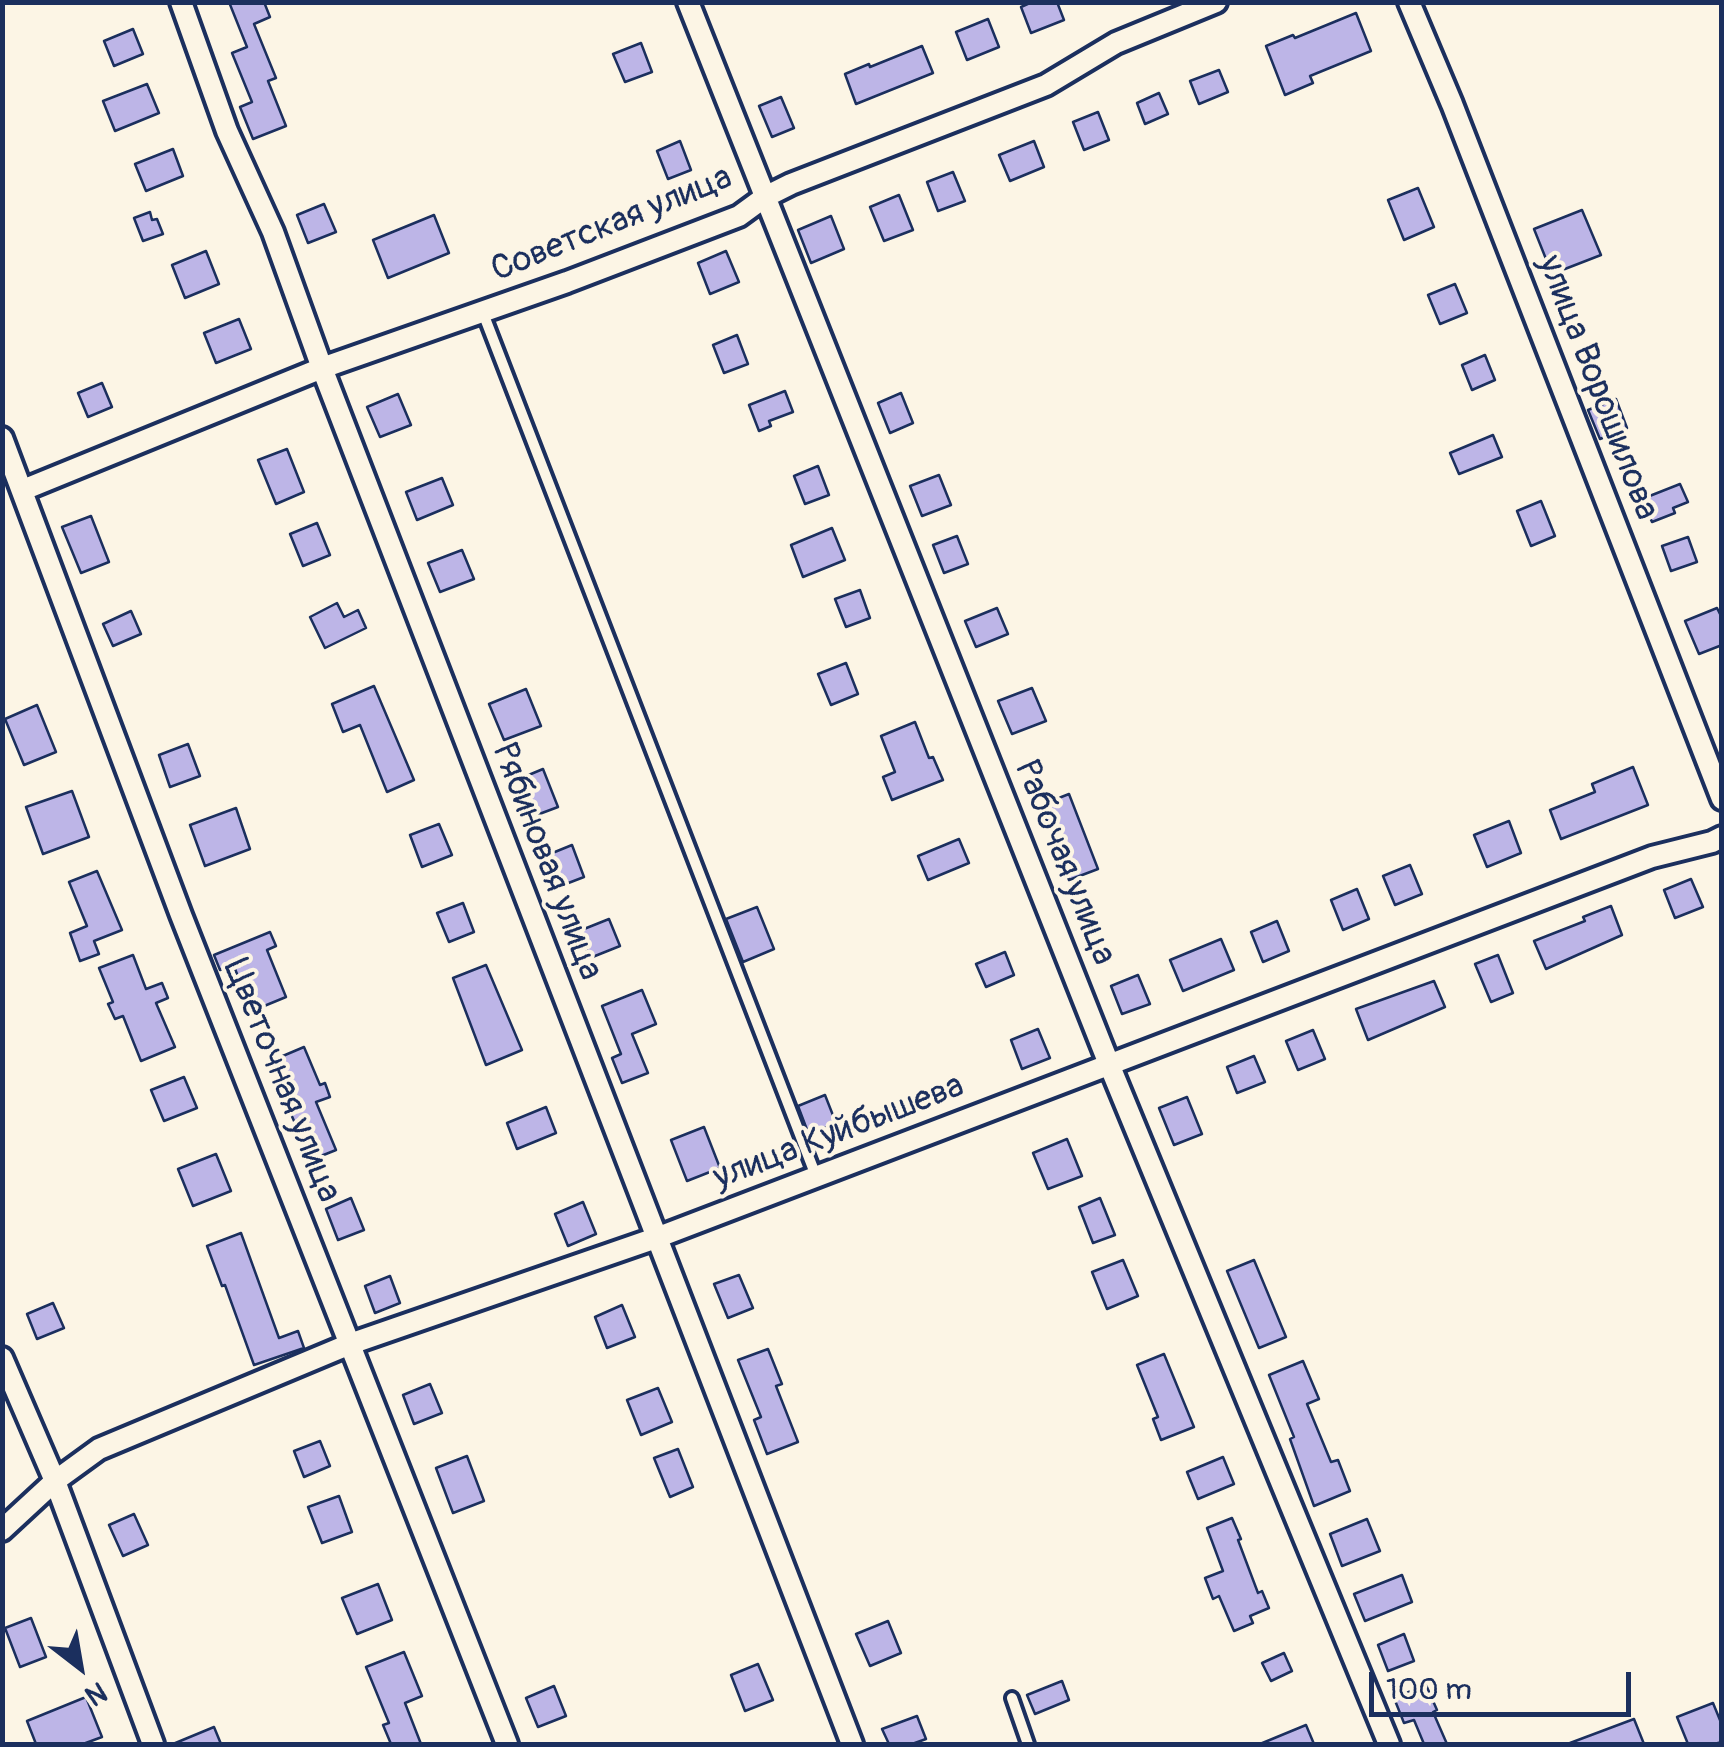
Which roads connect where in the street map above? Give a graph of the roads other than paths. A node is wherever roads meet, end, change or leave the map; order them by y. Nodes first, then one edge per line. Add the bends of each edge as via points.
1 (181, 2) edge
2 (688, 2) edge
3 (1216, 2) edge
4 (1409, 2) edge
5 (765, 198) junction
6 (482, 312) junction
7 (322, 368) junction
8 (2, 438) edge
9 (23, 490) junction
10 (1722, 799) edge
11 (1722, 837) edge
12 (1109, 1064) junction
13 (816, 1176) junction
14 (656, 1238) junction
15 (350, 1344) junction
16 (2, 1358) edge
17 (55, 1481) junction
18 (2, 1530) edge
19 (1012, 1698) dead end
20 (153, 1744) edge
21 (507, 1744) edge
22 (852, 1744) edge
23 (1028, 1744) edge
24 (1389, 1744) edge

1 - 7 street, Рябиновая улица
2 - 5 street, Рабочая улица
3 - 5 street, Советская улица via 1116,43 1046,85
4 - 10 street, улица Ворошилова
5 - 6 street, Советская улица via 739,216
5 - 12 street, Рабочая улица
6 - 7 street, Советская улица
6 - 13 lane
7 - 9 street, Советская улица
7 - 14 street, Рябиновая улица
8 - 9 street, Цветочная улица
9 - 15 street, Цветочная улица
11 - 12 street, улица Куйбышева
12 - 13 street, улица Куйбышева
12 - 24 street, Рабочая улица
13 - 14 street, улица Куйбышева
14 - 15 street, улица Куйбышева
14 - 22 street, Рябиновая улица
15 - 17 street, улица Куйбышева via 99,1449
15 - 21 street, Цветочная улица
16 - 17 street
17 - 18 street, улица Куйбышева
17 - 20 street
19 - 23 lane

